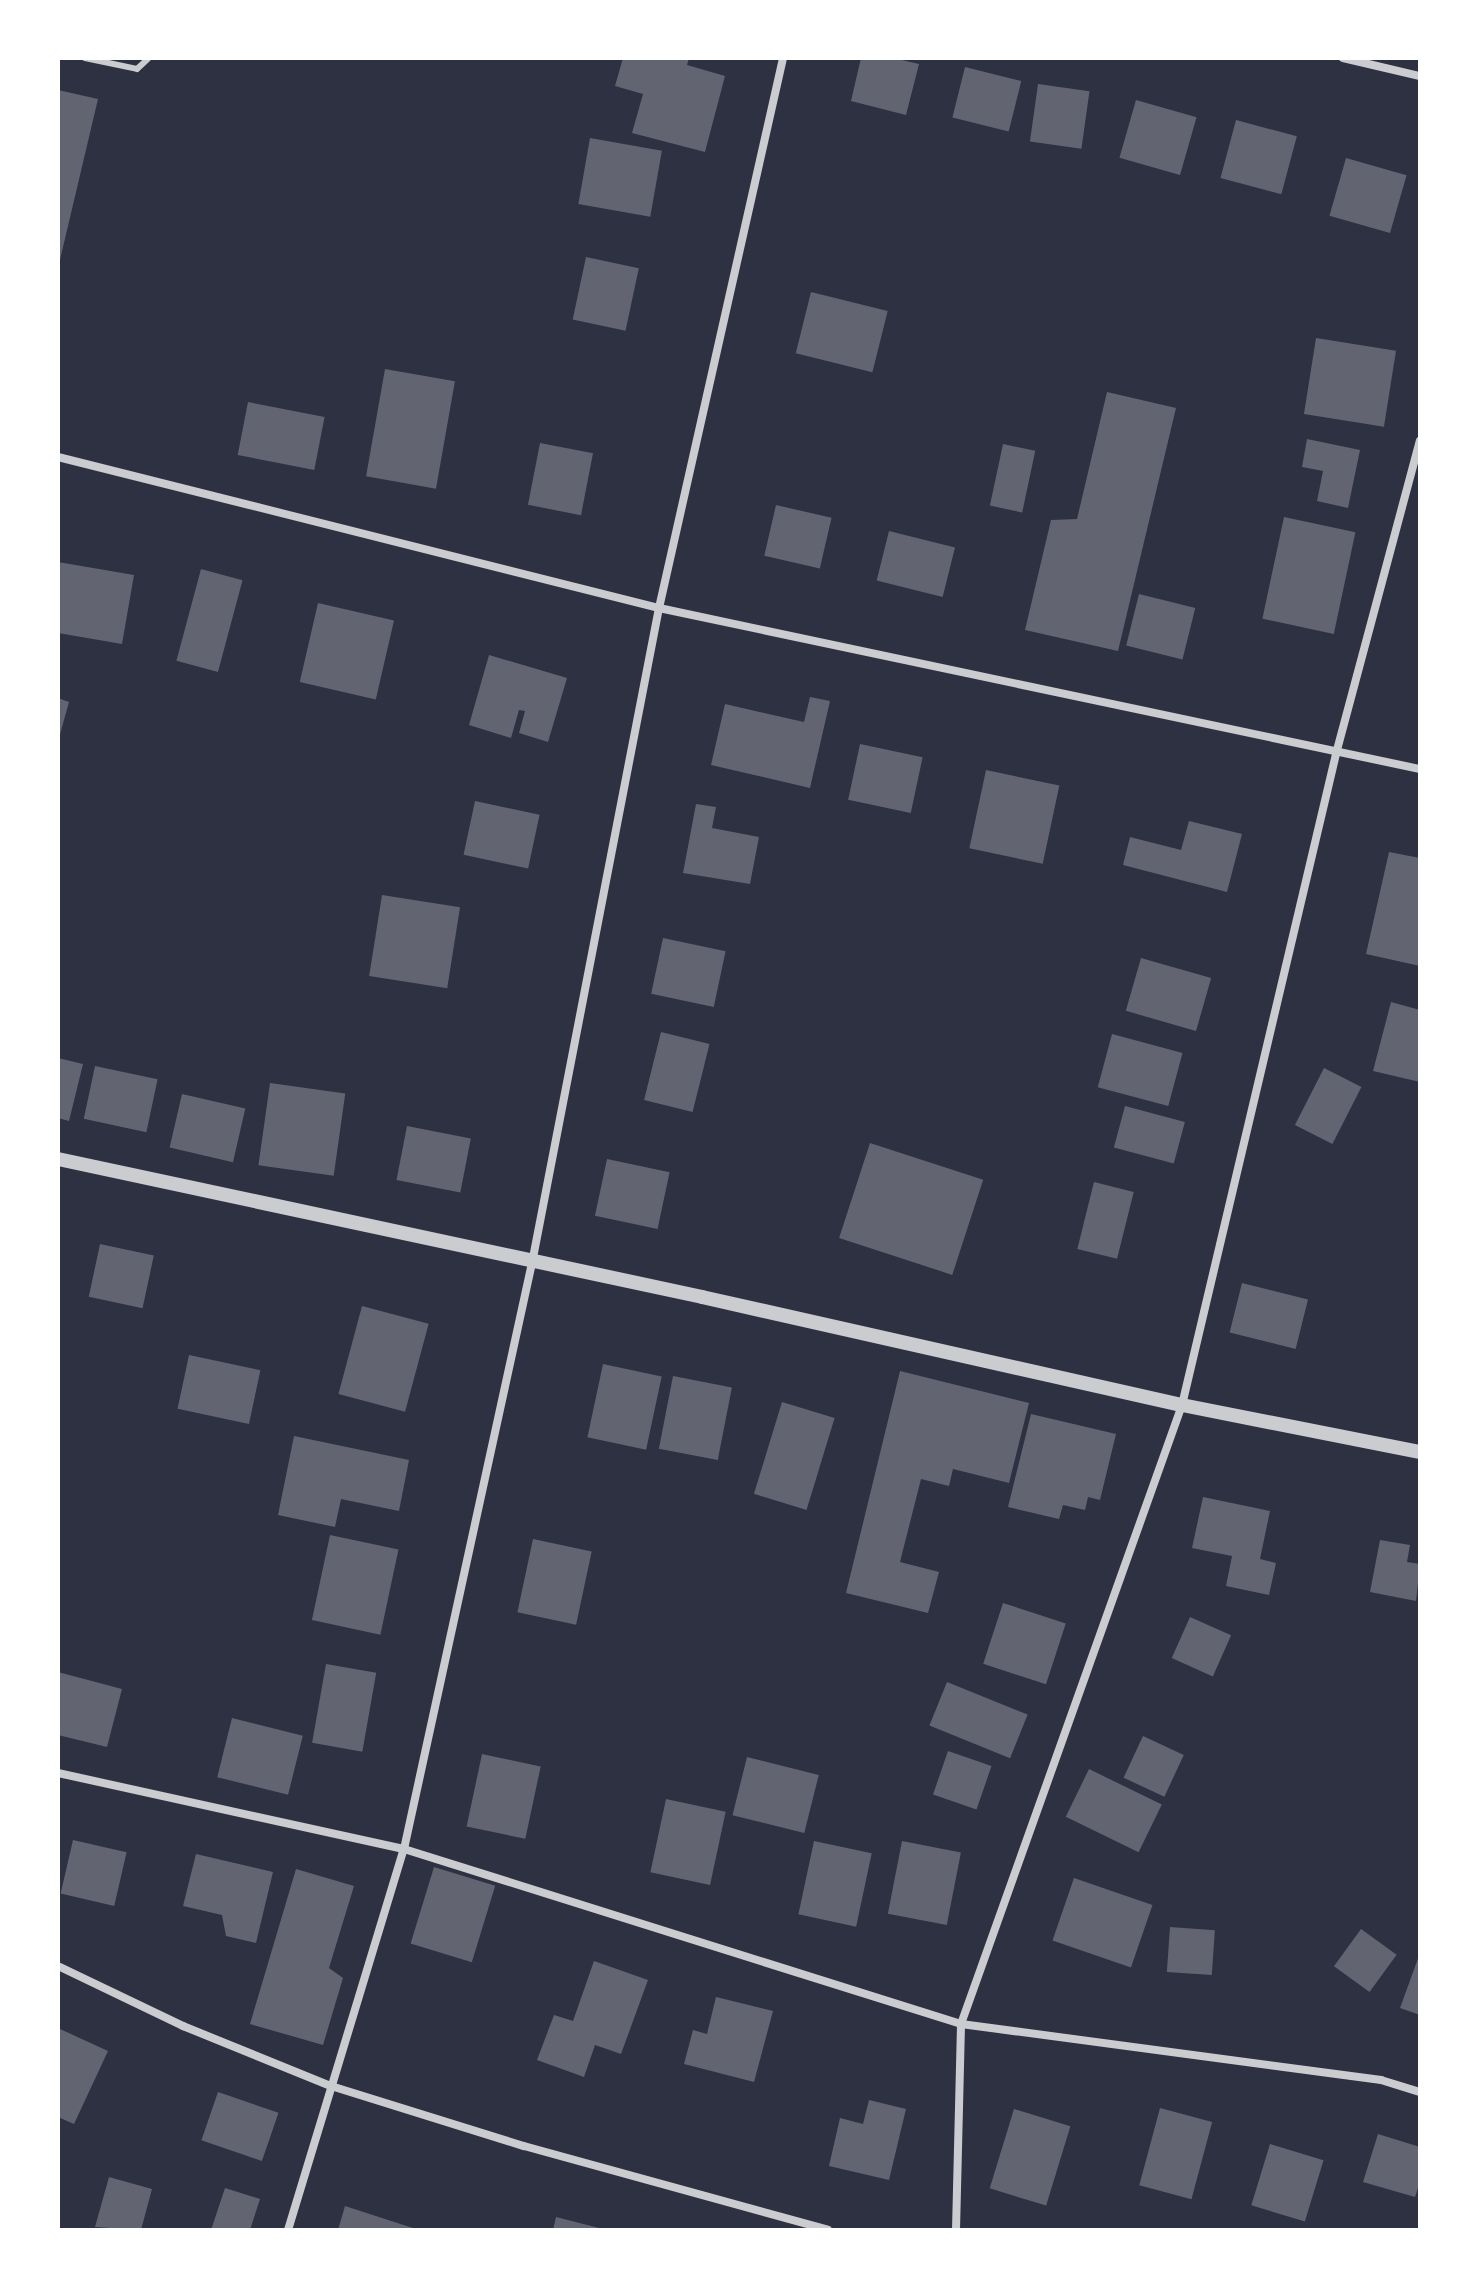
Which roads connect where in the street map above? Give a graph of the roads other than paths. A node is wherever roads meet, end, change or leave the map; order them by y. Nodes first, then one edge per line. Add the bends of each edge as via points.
1 (85, 58) edge
2 (149, 58) edge
3 (783, 58) edge
4 (1343, 58) edge
5 (1420, 76) edge
6 (1420, 441) edge
7 (58, 457) edge
8 (659, 608) junction
9 (1337, 750) junction
10 (1420, 769) edge
11 (58, 1159) edge
12 (532, 1263) junction
13 (1182, 1405) junction
14 (1420, 1452) edge
15 (58, 1773) edge
16 (404, 1849) junction
17 (58, 1966) edge
18 (961, 2024) junction
19 (331, 2086) junction
20 (1420, 2092) edge
21 (288, 2230) edge
22 (828, 2230) edge
23 (956, 2230) edge

1 - 2 lane via 137,69
3 - 8 street
4 - 5 street
6 - 9 street
7 - 8 street
8 - 9 street
8 - 12 street
9 - 10 street
9 - 13 street
11 - 12 street
12 - 13 street
12 - 16 street
13 - 14 street
13 - 18 street
15 - 16 street
16 - 18 street
16 - 19 street
17 - 19 street via 183,2026
18 - 20 street via 1381,2080
18 - 23 street
19 - 21 street
19 - 22 street

